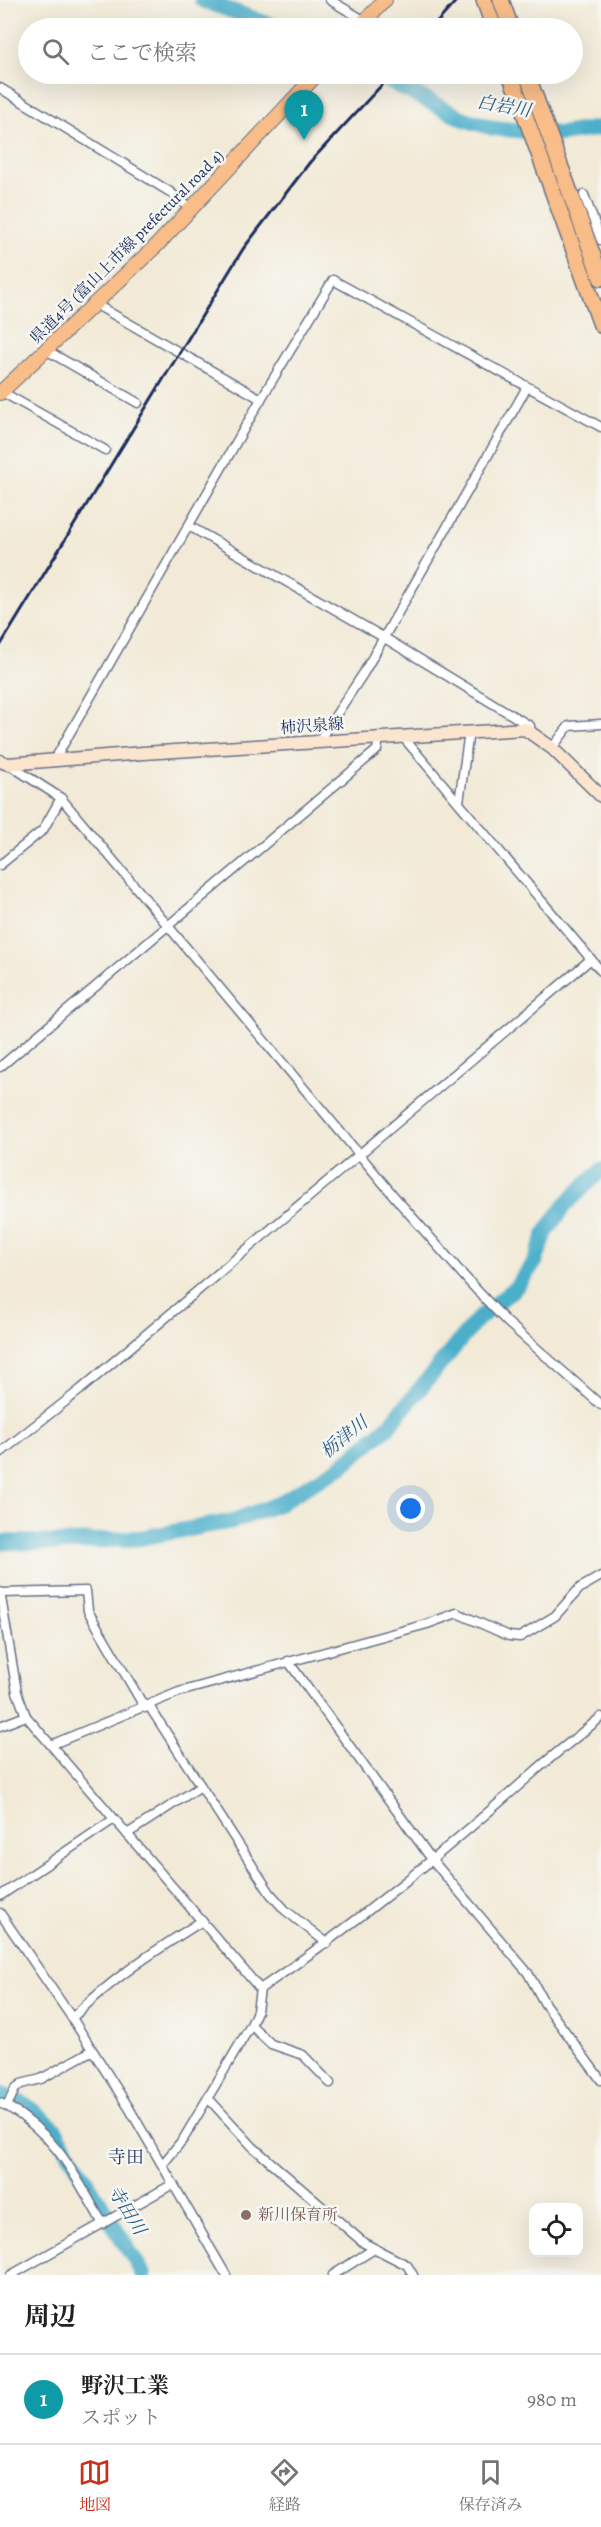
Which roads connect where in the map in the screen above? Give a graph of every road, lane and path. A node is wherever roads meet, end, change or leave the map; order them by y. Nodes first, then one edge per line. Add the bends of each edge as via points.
1 (330, 0) edge
2 (384, 0) edge
3 (484, 0) edge
4 (501, 0) edge
5 (353, 18) edge
6 (368, 18) edge
7 (490, 18) edge
8 (507, 18) edge
9 (308, 84) edge
10 (514, 84) edge
11 (531, 84) edge
12 (0, 88) edge
13 (584, 195) dead end
14 (192, 210) junction
15 (601, 240) edge
16 (601, 278) edge
17 (95, 304) junction
18 (601, 325) edge
19 (46, 350) junction
20 (527, 387) junction
21 (1, 393) edge
22 (261, 399) junction
23 (138, 403) dead end
24 (601, 427) edge
25 (105, 450) dead end
26 (189, 526) junction
27 (383, 637) junction
28 (601, 724) edge
29 (469, 732) junction
30 (532, 736) junction
31 (403, 737) junction
32 (379, 738) junction
33 (318, 742) junction
34 (552, 748) junction
35 (55, 759) junction
36 (4, 763) edge
37 (601, 796) edge
38 (61, 798) junction
39 (459, 802) junction
40 (0, 865) edge
41 (170, 926) junction
42 (591, 959) junction
43 (601, 971) edge
44 (0, 1067) edge
45 (360, 1154) junction
46 (601, 1405) edge
47 (0, 1453) edge
48 (601, 1576) edge
49 (0, 1593) edge
50 (288, 1661) junction
51 (147, 1707) junction
52 (26, 1716) junction
53 (601, 1717) edge
54 (0, 1726) edge
55 (52, 1744) junction
56 (201, 1786) junction
57 (114, 1819) junction
58 (127, 1834) junction
59 (433, 1861) junction
60 (0, 1896) edge
61 (0, 1913) edge
62 (202, 1921) junction
63 (327, 1943) junction
64 (260, 1989) junction
65 (72, 2018) junction
66 (251, 2025) junction
67 (91, 2051) junction
68 (601, 2080) edge
69 (330, 2083) dead end
70 (208, 2098) junction
71 (4, 2104) edge
72 (163, 2164) junction
73 (173, 2184) junction
74 (103, 2223) junction
75 (374, 2249) junction
76 (11, 2275) edge
77 (226, 2275) edge
78 (333, 2275) edge
79 (413, 2275) edge

1 - 5 street
2 - 6 main road
3 - 7 highway
4 - 8 highway
9 - 14 main road, 県道4号 (富山上市線 prefectural road 4)
10 - 18 highway
11 - 16 highway
12 - 14 street via 170,192
13 - 15 street
14 - 17 main road, 県道4号 (富山上市線 prefectural road 4)
17 - 19 main road, 県道4号 (富山上市線 prefectural road 4)
17 - 22 street
19 - 21 main road, 県道4号 (富山上市線 prefectural road 4)
19 - 23 street
20 - 22 street via 333,280
20 - 24 street
20 - 27 street
21 - 25 street
22 - 26 street
26 - 27 street
26 - 35 street
27 - 30 street via 530,726
27 - 33 street
28 - 34 street via 569,726
29 - 30 main road, 柿沢泉線 via 525,729
29 - 31 main road, 柿沢泉線
29 - 39 street
30 - 34 main road, 柿沢泉線
31 - 32 main road, 柿沢泉線
31 - 39 street
32 - 33 main road, 柿沢泉線
32 - 41 street via 377,750
33 - 35 main road, 柿沢泉線
34 - 37 main road, 柿沢泉線
35 - 36 main road, 柿沢泉線
36 - 38 street
38 - 40 street via 43,830
38 - 41 street
39 - 42 street
41 - 44 street
41 - 45 street
42 - 43 street
42 - 45 street
45 - 46 street via 507,1322
45 - 47 street
48 - 50 street via 580,1588 555,1616 520,1637 457,1613
49 - 51 street via 86,1591 88,1611
49 - 52 street via 17,1692
50 - 51 street via 179,1692
50 - 59 street
51 - 55 street
51 - 56 street
52 - 54 street
52 - 55 street
53 - 59 street
55 - 57 street
56 - 58 street
56 - 63 street via 270,1893
57 - 58 street
57 - 60 street
58 - 62 street
59 - 63 street
59 - 68 street via 528,1973 545,2004
61 - 65 street
62 - 64 street
62 - 65 street via 132,1965
63 - 64 street
64 - 66 street
65 - 67 street
66 - 69 street via 271,2044 303,2055
66 - 70 street
67 - 71 street via 41,2079 21,2084
67 - 72 street
70 - 72 street
70 - 75 street via 253,2147
71 - 74 street via 27,2118 61,2152
72 - 73 street
73 - 74 street
73 - 77 street
74 - 76 street
75 - 78 street
75 - 79 street via 406,2265

